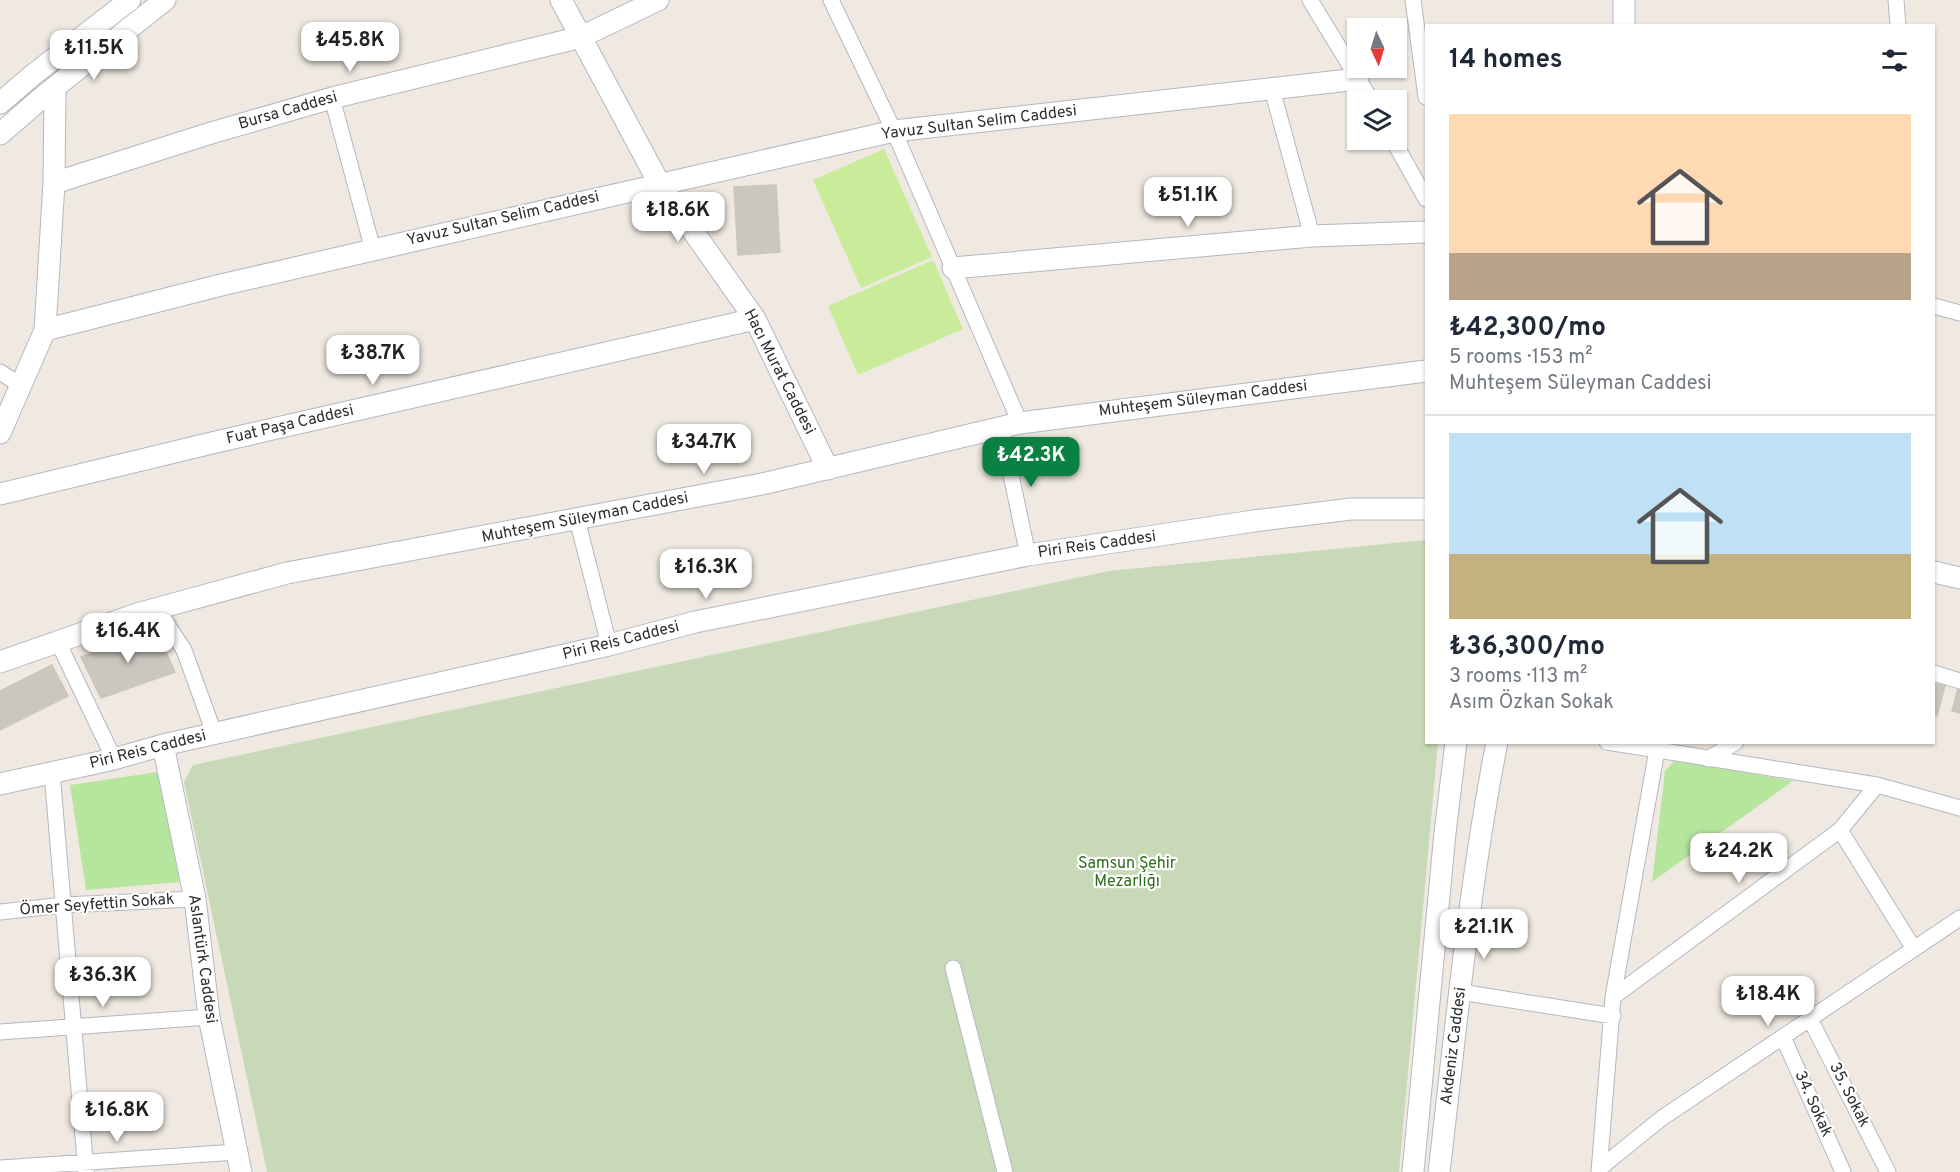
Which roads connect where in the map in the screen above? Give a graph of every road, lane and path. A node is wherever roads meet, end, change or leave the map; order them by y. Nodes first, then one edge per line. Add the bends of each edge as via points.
1 (130, 0) edge
2 (165, 0) edge
3 (561, 0) edge
4 (658, 0) edge
5 (831, 0) edge
6 (1310, 0) edge
7 (1413, 0) edge
8 (1611, 0) edge
9 (1624, 0) edge
10 (1896, 0) edge
11 (1611, 24) edge
12 (1624, 24) edge
13 (1898, 24) edge
14 (581, 37) junction
15 (1358, 79) junction
16 (55, 87) junction
17 (1272, 89) junction
18 (1365, 90) edge
19 (1425, 90) edge
20 (333, 98) junction
21 (0, 103) edge
22 (894, 131) junction
23 (0, 134) edge
24 (1399, 150) edge
25 (54, 183) junction
26 (659, 183) junction
27 (1425, 197) edge
28 (1425, 232) edge
29 (1312, 236) junction
30 (373, 250) junction
31 (953, 268) junction
32 (1935, 306) edge
33 (1960, 313) edge
34 (755, 319) junction
35 (45, 330) junction
36 (1425, 371) edge
37 (0, 372) edge
38 (21, 385) junction
39 (1011, 425) junction
40 (0, 433) edge
41 (828, 469) junction
42 (0, 495) edge
43 (1425, 509) edge
44 (577, 519) junction
45 (1028, 555) junction
46 (1935, 572) edge
47 (1960, 579) edge
48 (157, 609) junction
49 (58, 642) junction
50 (609, 645) junction
51 (0, 662) edge
52 (1935, 673) edge
53 (1960, 681) edge
54 (214, 733) junction
55 (1456, 744) edge
56 (1497, 744) edge
57 (1733, 744) edge
58 (163, 745) junction
59 (1637, 745) edge
60 (1657, 750) junction
61 (114, 759) junction
62 (1708, 759) junction
63 (52, 773) junction
64 (0, 784) edge
65 (1878, 785) junction
66 (1960, 808) edge
67 (1840, 830) junction
68 (195, 899) junction
69 (63, 905) junction
70 (0, 912) edge
71 (1960, 918) edge
72 (1914, 949) junction
73 (953, 968) dead end
74 (1460, 992) junction
75 (1613, 997) junction
76 (1613, 1016) junction
77 (209, 1017) junction
78 (1810, 1019) junction
79 (73, 1027) junction
80 (0, 1032) edge
81 (1783, 1036) junction
82 (239, 1162) edge
83 (86, 1167) edge
84 (0, 1168) edge
85 (1600, 1170) edge
86 (1005, 1172) edge
87 (1413, 1172) edge
88 (1439, 1172) edge
89 (1843, 1172) edge
90 (1888, 1172) edge

1 - 21 street
2 - 16 street
3 - 14 street, Hacı Murat Caddesi
4 - 14 street, Bursa Caddesi
5 - 22 street
6 - 15 street
7 - 19 street
8 - 11 street
9 - 12 street
10 - 13 street
14 - 20 street, Bursa Caddesi
14 - 26 street, Hacı Murat Caddesi
15 - 17 street, Yavuz Sultan Selim Caddesi
15 - 18 street
16 - 23 street
16 - 25 street
17 - 22 street, Yavuz Sultan Selim Caddesi
17 - 29 street
20 - 25 street, Bursa Caddesi
20 - 30 street
22 - 26 street, Yavuz Sultan Selim Caddesi
22 - 31 street
24 - 27 street
25 - 35 street
26 - 30 street, Yavuz Sultan Selim Caddesi
26 - 34 street, Hacı Murat Caddesi
28 - 29 street
29 - 31 street
30 - 35 street, Yavuz Sultan Selim Caddesi
31 - 39 street
32 - 33 street
34 - 41 street, Hacı Murat Caddesi
34 - 42 street, Fuat Paşa Caddesi via 227,439
35 - 38 street
36 - 39 street, Muhteşem Süleyman Caddesi
37 - 38 street
38 - 40 street
39 - 41 street, Muhteşem Süleyman Caddesi
39 - 45 street
41 - 44 street, Muhteşem Süleyman Caddesi
43 - 45 street, Piri Reis Caddesi via 1351,509
44 - 48 street, Muhteşem Süleyman Caddesi via 287,573
44 - 50 street
45 - 50 street, Piri Reis Caddesi via 695,622
46 - 47 street
48 - 49 street, Muhteşem Süleyman Caddesi
48 - 54 street via 184,650
49 - 51 street, Muhteşem Süleyman Caddesi
49 - 61 street
50 - 54 street, Piri Reis Caddesi
52 - 53 street
54 - 58 street, Piri Reis Caddesi
55 - 87 street, Akdeniz Caddesi
56 - 74 street, Akdeniz Caddesi via 1484,805
57 - 62 street
58 - 61 street, Piri Reis Caddesi
58 - 68 street, Aslantürk Caddesi
59 - 60 street
60 - 62 street
60 - 75 street
61 - 63 street, Piri Reis Caddesi
62 - 65 street
63 - 64 street, Piri Reis Caddesi
63 - 69 street
65 - 66 street
65 - 67 street
67 - 72 street
67 - 75 street
68 - 69 street, Ömer Seyfettin Sokak
68 - 77 street, Aslantürk Caddesi
69 - 70 street, Ömer Seyfettin Sokak
69 - 79 street
71 - 72 street
72 - 78 street
73 - 86 street
74 - 76 street
74 - 88 street, Akdeniz Caddesi
75 - 76 street
76 - 85 street
77 - 79 street
77 - 82 street, Aslantürk Caddesi
78 - 81 street
78 - 90 street, 35. Sokak
79 - 80 street
79 - 83 street
81 - 85 street via 1662,1118
81 - 89 street, 34. Sokak
82 - 83 street
83 - 84 street

